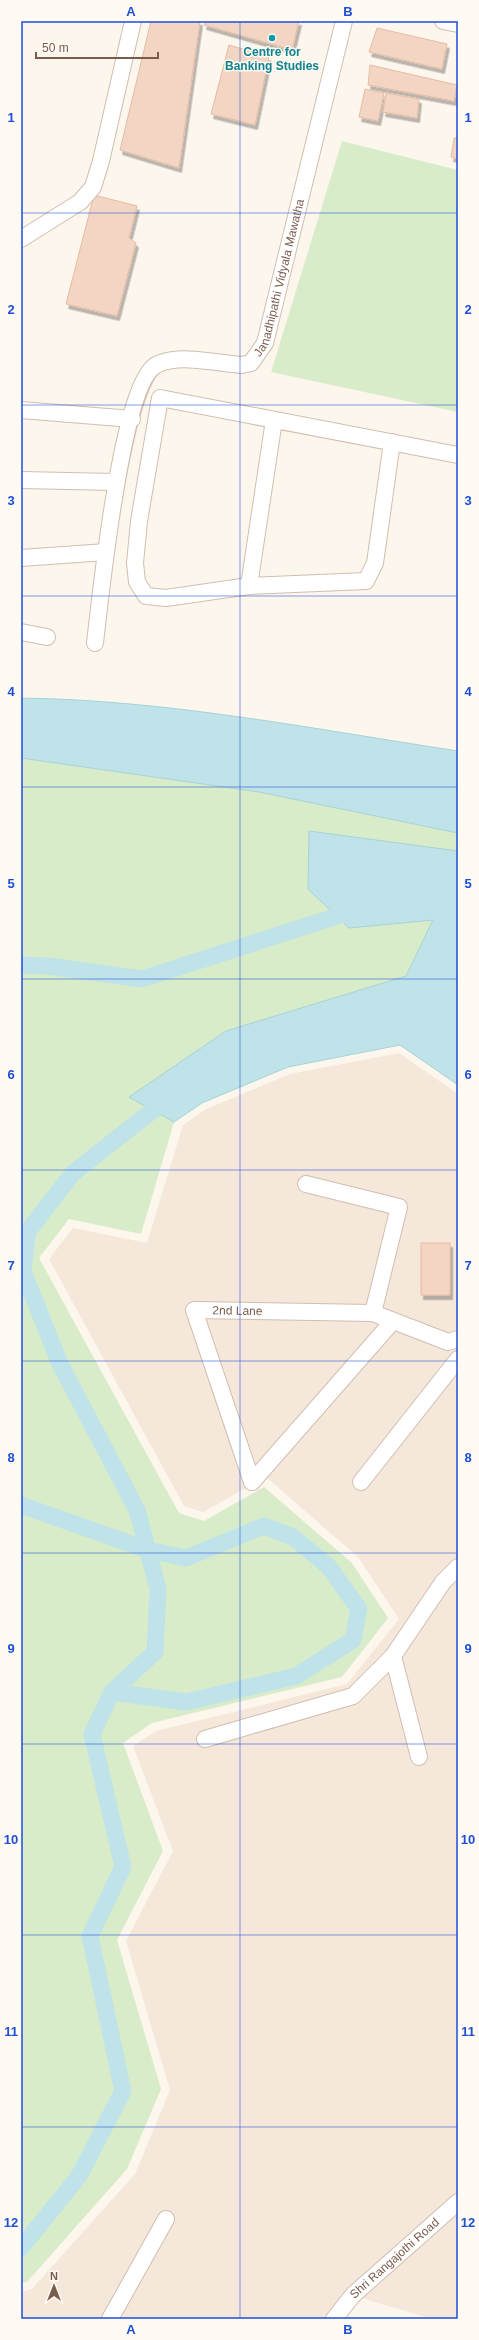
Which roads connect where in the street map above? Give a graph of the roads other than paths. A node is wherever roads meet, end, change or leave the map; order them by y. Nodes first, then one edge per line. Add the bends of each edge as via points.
1 (133, 21) edge
2 (344, 21) edge
3 (443, 21) edge
4 (458, 24) edge
5 (21, 239) edge
6 (21, 410) edge
7 (132, 419) junction
8 (274, 420) junction
9 (392, 442) junction
10 (458, 455) edge
11 (21, 480) edge
12 (115, 482) junction
13 (106, 552) junction
14 (21, 558) edge
15 (249, 586) junction
16 (21, 632) edge
17 (47, 638) dead end
18 (95, 643) dead end
19 (306, 1184) dead end
20 (373, 1313) junction
21 (393, 1321) junction
22 (458, 1339) edge
23 (458, 1359) edge
24 (361, 1482) dead end
25 (458, 1567) edge
26 (394, 1656) junction
27 (205, 1739) dead end
28 (419, 1757) dead end
29 (458, 2202) edge
30 (166, 2219) dead end
31 (110, 2319) edge
32 (334, 2319) edge

1 - 5 street via 93,187 80,202
2 - 7 street, Janadhipathi Vidyala Mawatha via 265,343 251,363 242,365 178,360 156,364 143,379
3 - 4 street
6 - 7 street
7 - 12 street, Janadhipathi Vidyala Mawatha
8 - 9 street
8 - 15 street
8 - 15 street via 160,398 139,521 136,582 146,596 166,598
9 - 10 street
9 - 15 street via 375,563 366,581
11 - 12 street
12 - 13 street, Janadhipathi Vidyala Mawatha
13 - 14 street
13 - 18 street, Janadhipathi Vidyala Mawatha
16 - 17 street
19 - 20 street via 399,1207
20 - 21 street, 2nd Lane
20 - 21 street, 2nd Lane via 194,1310 252,1482
21 - 22 street, 2nd Lane via 448,1342
23 - 24 street
25 - 26 street via 443,1582
26 - 27 street via 352,1696
26 - 28 street
29 - 32 street, Shri Rangajothi Road via 352,2295
30 - 31 street

